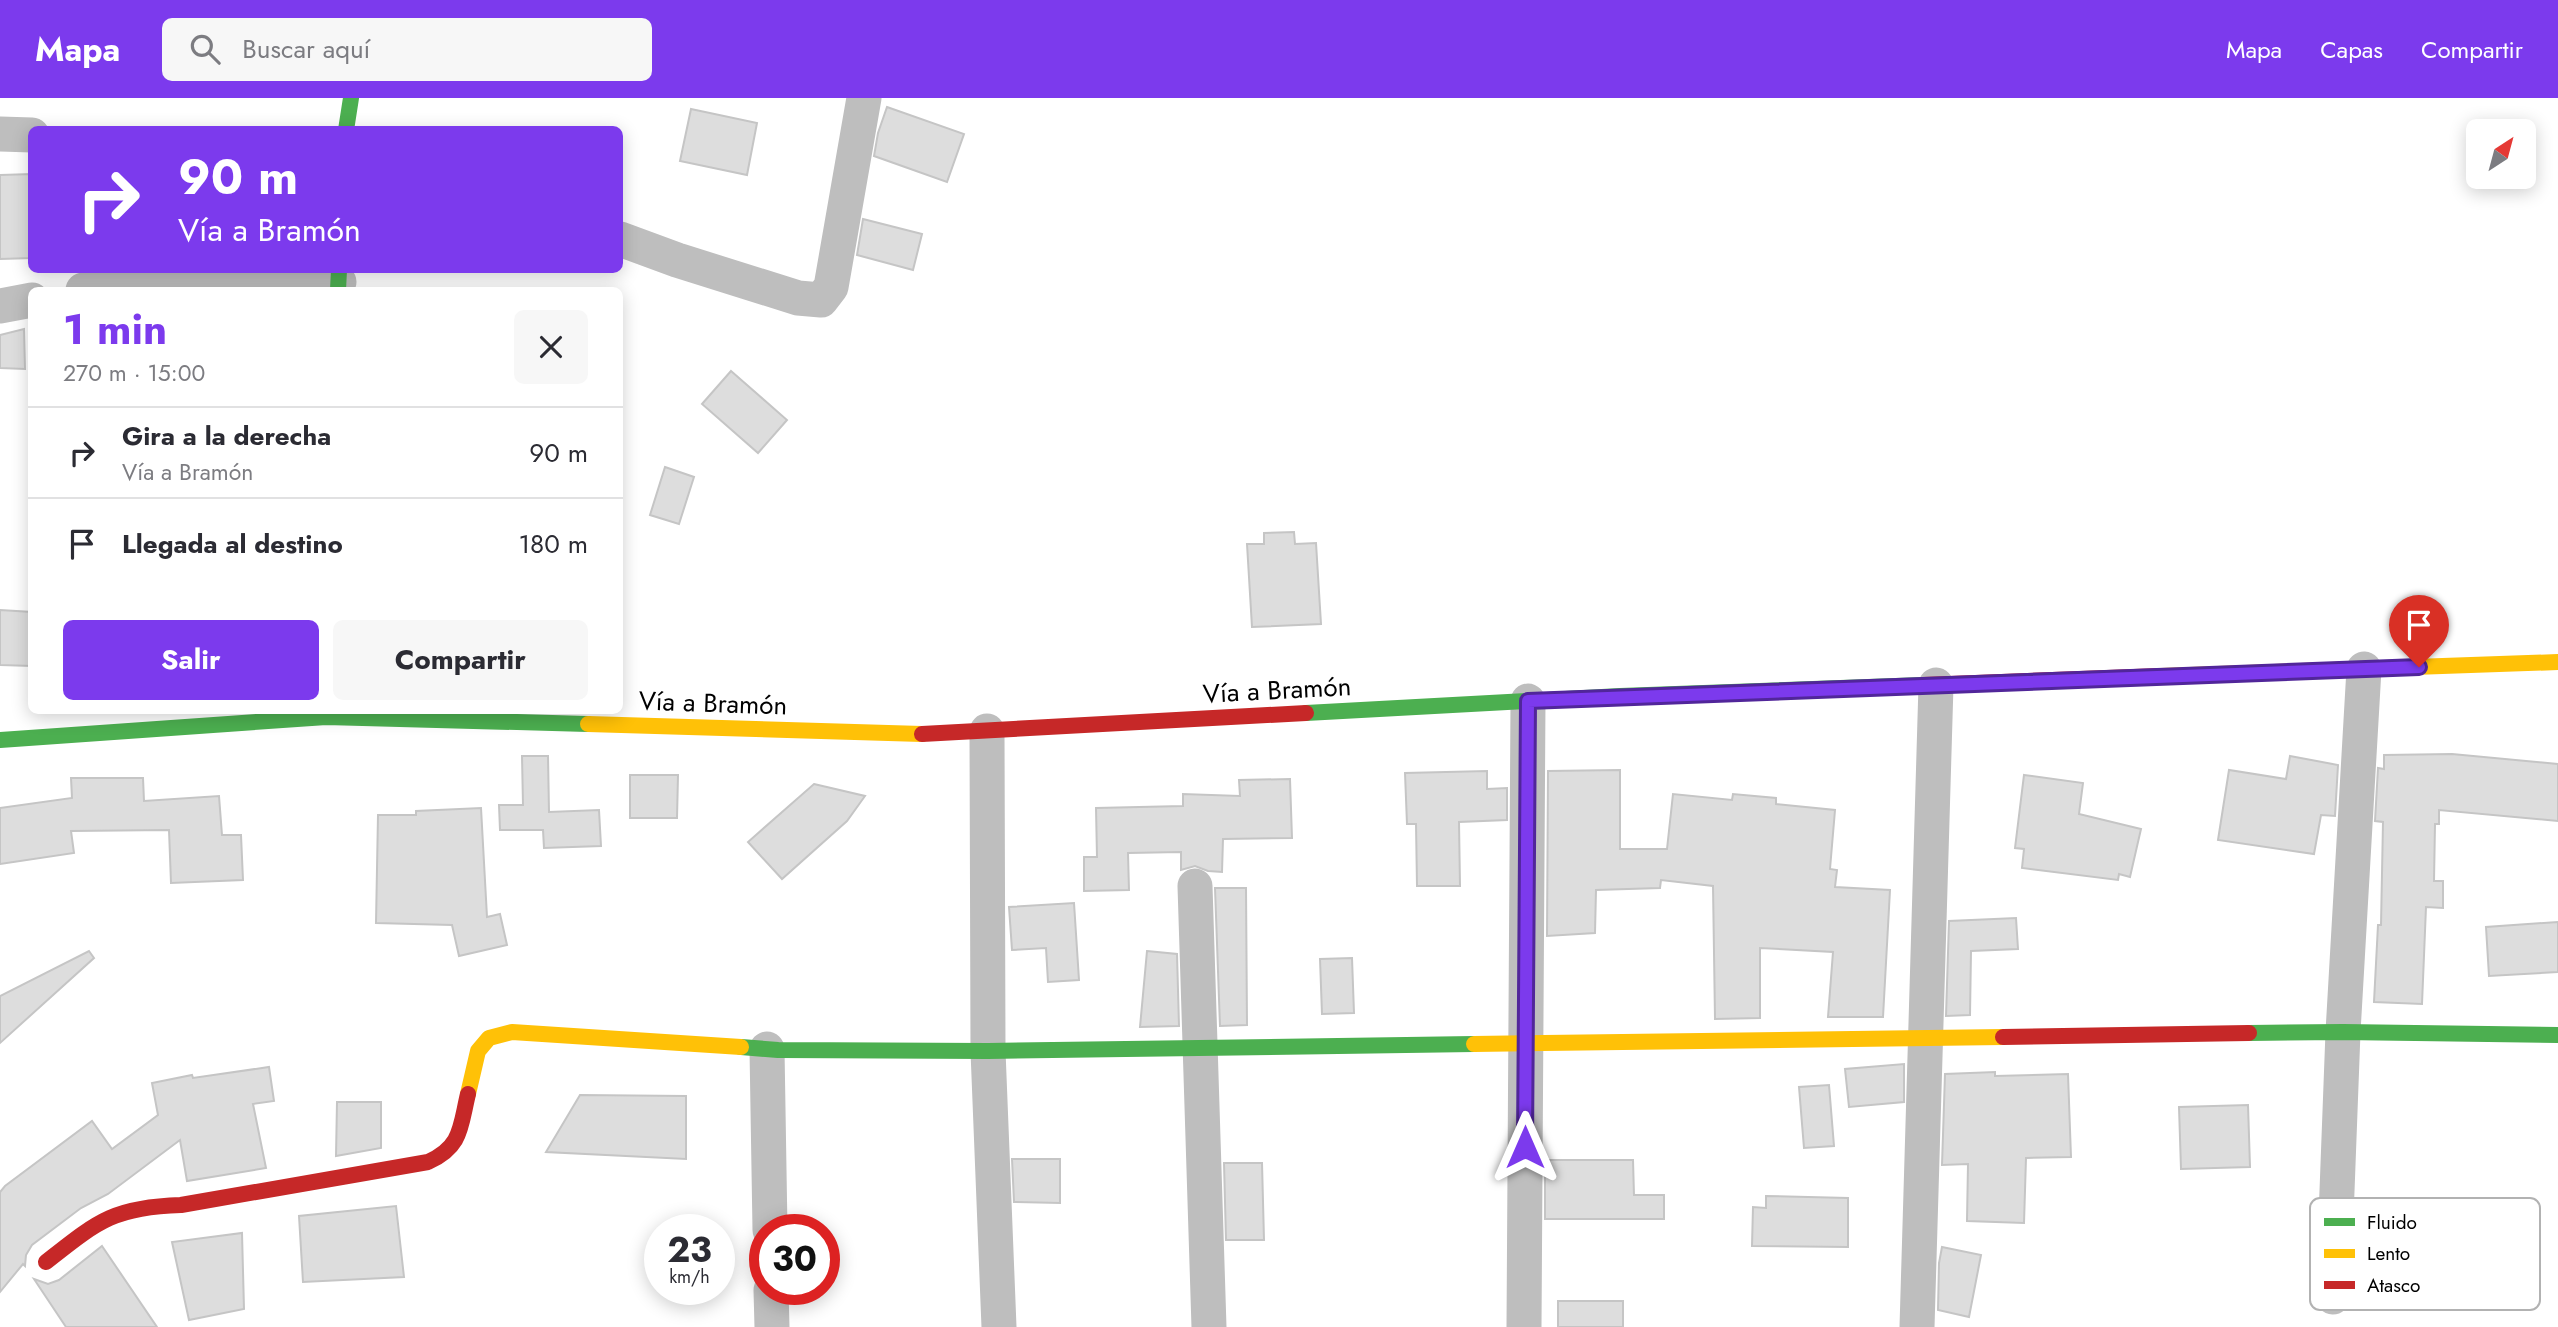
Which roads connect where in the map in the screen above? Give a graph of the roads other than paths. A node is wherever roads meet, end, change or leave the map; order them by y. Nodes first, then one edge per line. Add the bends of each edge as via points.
1 (351, 98) edge
2 (864, 98) edge
3 (347, 126) edge
4 (0, 134) edge
5 (28, 135) edge
6 (623, 240) edge
7 (339, 281) edge
8 (101, 287) edge
9 (28, 301) edge
10 (0, 306) edge
11 (2558, 662) edge
12 (2364, 669) junction
13 (1936, 685) junction
14 (1528, 701) junction
15 (326, 714) edge
16 (987, 731) junction
17 (0, 740) edge
18 (1195, 886) dead end
19 (2343, 1032) junction
20 (2558, 1035) edge
21 (1926, 1038) junction
22 (1526, 1044) junction
23 (1201, 1048) junction
24 (767, 1049) junction
25 (988, 1051) junction
26 (2337, 1198) edge
27 (770, 1214) edge
28 (46, 1262) dead end
29 (771, 1305) edge
30 (772, 1327) edge
31 (999, 1327) edge
32 (1209, 1327) edge
33 (1524, 1327) edge
34 (1917, 1327) edge

1 - 3 street
2 - 6 street via 831,287 821,300 797,298
4 - 5 street
7 - 8 street
9 - 10 street
11 - 12 street, Vía a Bramón
12 - 13 street, Vía a Bramón
12 - 19 street
13 - 14 street, Vía a Bramón
13 - 21 street
14 - 16 street, Vía a Bramón
14 - 22 street
15 - 16 street, Vía a Bramón via 925,734
15 - 17 street, Vía a Bramón
16 - 25 street
18 - 23 street
19 - 20 street
19 - 21 street
19 - 26 street
21 - 22 street
21 - 34 street
22 - 23 street
22 - 33 street
23 - 25 street
23 - 32 street
24 - 25 street
24 - 27 street
24 - 28 street via 499,1034 478,1051 457,1138 444,1155 181,1205 126,1209 103,1217
25 - 31 street
29 - 30 street

